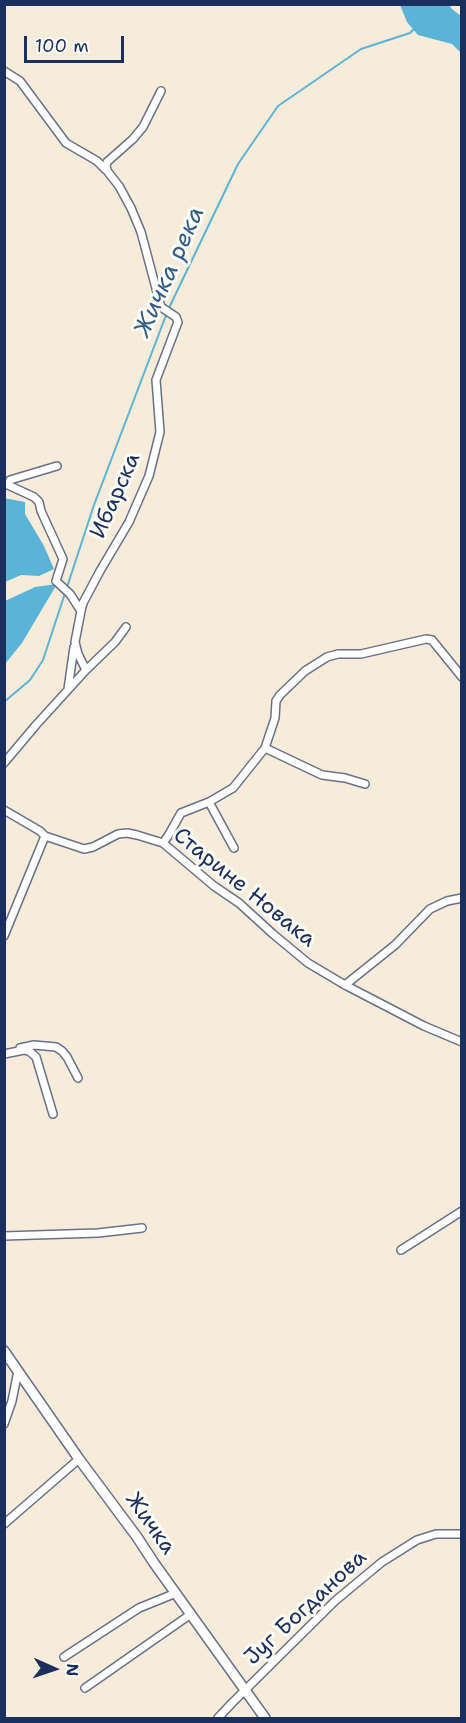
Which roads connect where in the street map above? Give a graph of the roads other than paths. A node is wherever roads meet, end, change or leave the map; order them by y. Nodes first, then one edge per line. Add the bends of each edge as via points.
1 (4, 71) edge
2 (161, 91) dead end
3 (108, 172) junction
4 (57, 466) dead end
5 (81, 611) junction
6 (126, 627) dead end
7 (75, 642) junction
8 (86, 670) junction
9 (462, 677) edge
10 (68, 689) junction
11 (265, 748) junction
12 (4, 763) edge
13 (365, 784) dead end
14 (209, 802) junction
15 (4, 810) edge
16 (45, 836) junction
17 (162, 843) junction
18 (234, 848) dead end
19 (462, 898) edge
20 (7, 924) edge
21 (4, 936) edge
22 (345, 985) junction
23 (462, 1042) edge
24 (4, 1052) edge
25 (78, 1078) dead end
26 (53, 1114) dead end
27 (462, 1211) edge
28 (142, 1228) dead end
29 (4, 1236) edge
30 (400, 1250) dead end
31 (4, 1351) edge
32 (18, 1371) junction
33 (4, 1424) edge
34 (79, 1459) junction
35 (4, 1524) edge
36 (462, 1534) edge
37 (176, 1593) junction
38 (191, 1614) junction
39 (64, 1658) dead end
40 (85, 1688) dead end
41 (245, 1691) junction
42 (218, 1719) edge
43 (265, 1719) edge

1 - 3 street via 20,81 66,143
2 - 3 street via 143,127 107,162
3 - 5 street, Ибарска via 134,216 159,303 178,319 156,380 160,432 149,476
4 - 5 street via 10,480 8,485 39,502 62,556 56,581
5 - 7 street, Ибарска
6 - 8 street
7 - 8 street
7 - 10 street, Ибарска
8 - 10 street
9 - 11 street via 432,640 327,657 280,695
10 - 12 street
11 - 13 street via 322,775
11 - 14 street via 233,788
14 - 17 street via 181,813
14 - 18 street
15 - 16 street, Старине Новака
16 - 17 street, Старине Новака via 84,849 127,833
16 - 20 street
17 - 22 street, Старине Новака via 308,963
19 - 22 street via 430,909 395,945
20 - 21 street
22 - 23 street, Старине Новака
24 - 25 street via 34,1045 56,1047 67,1057
24 - 26 street via 24,1050 36,1057
27 - 30 street
28 - 29 street
31 - 32 main road, Жичка
32 - 33 street
32 - 34 main road, Жичка
34 - 35 street
34 - 37 main road, Жичка
36 - 41 street, Југ Богданова via 436,1534 417,1540 382,1562 335,1602
37 - 38 main road, Жичка
37 - 39 street via 140,1608
38 - 40 street
38 - 41 main road, Жичка
41 - 42 street, Југ Богданова
41 - 43 main road, Жичка

